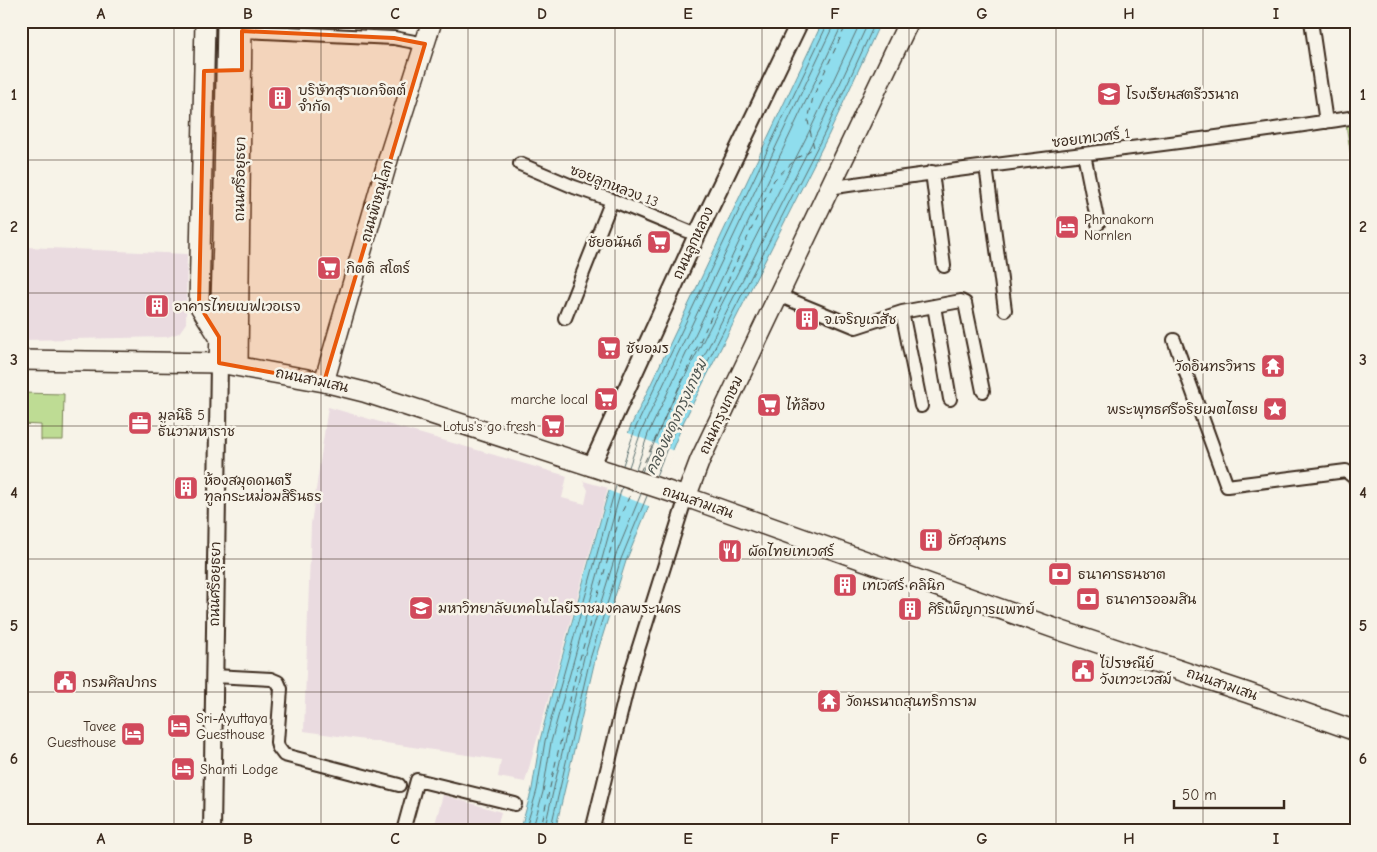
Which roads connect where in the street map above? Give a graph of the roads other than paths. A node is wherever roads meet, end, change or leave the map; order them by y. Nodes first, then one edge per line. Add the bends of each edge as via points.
1 (205, 21) edge
2 (432, 21) edge
3 (800, 21) edge
4 (908, 21) edge
5 (1311, 21) edge
6 (237, 25) edge
7 (425, 44) junction
8 (226, 70) junction
9 (204, 71) junction
10 (233, 102) junction
11 (1356, 117) edge
12 (1326, 122) junction
13 (1084, 154) junction
14 (520, 164) dead end
15 (986, 166) junction
16 (932, 172) junction
17 (829, 188) junction
18 (232, 196) junction
19 (612, 200) junction
20 (1098, 224) dead end
21 (697, 235) junction
22 (944, 266) dead end
23 (778, 295) junction
24 (934, 306) junction
25 (1006, 310) dead end
26 (902, 312) junction
27 (565, 318) dead end
28 (219, 336) junction
29 (1174, 340) dead end
30 (21, 360) edge
31 (219, 364) junction
32 (238, 366) junction
33 (324, 382) junction
34 (983, 391) dead end
35 (950, 399) dead end
36 (920, 406) dead end
37 (598, 469) junction
38 (1356, 478) edge
39 (678, 495) junction
40 (214, 676) junction
41 (1356, 731) edge
42 (398, 785) dead end
43 (515, 804) dead end
44 (212, 831) edge
45 (403, 831) edge
46 (592, 831) edge

1 - 9 main road
2 - 7 main road, ถนนพิษณุโลก
3 - 21 street, ถนนลูกหลวง
4 - 17 main road, ถนนกรุงเกษม
5 - 12 street
6 - 7 street via 394,38
6 - 8 main road, ถนนศรีอยุธยา
6 - 10 main road, ถนนศรีอยุธยา
7 - 33 main road, ถนนพิษณุโลก
8 - 9 main road
8 - 10 main road, ถนนศรีอยุธยา
9 - 28 main road via 199,305
10 - 18 main road, ถนนศรีอยุธยา
11 - 12 street, ซอยเทเวศร์ 1
12 - 13 street, ซอยเทเวศร์ 1
13 - 15 street, ซอยเทเวศร์ 1
13 - 20 street
14 - 19 street, ซอยลูกหลวง 13
15 - 16 street, ซอยเทเวศร์ 1
15 - 25 street
16 - 17 street, ซอยเทเวศร์ 1
16 - 22 street
17 - 23 main road, ถนนกรุงเกษม
18 - 28 main road, ถนนศรีอยุธยา
18 - 32 main road, ถนนศรีอยุธยา
19 - 21 street, ซอยลูกหลวง 13
19 - 27 street
21 - 37 street, ถนนลูกหลวง
23 - 26 street via 856,327
23 - 39 main road, ถนนกรุงเกษม via 700,460
24 - 26 street
24 - 34 street via 965,303
24 - 35 street
26 - 36 street
28 - 31 main road, ถนนศรีอยุธยา
29 - 38 street via 1227,486 1346,472
30 - 31 main road, ถนนสามเสน
31 - 32 main road, ถนนสามเสน
31 - 40 street, ถนนศรีอยุธยา
32 - 33 main road, ถนนสามเสน
33 - 37 main road, ถนนสามเสน via 416,408
37 - 39 main road, ถนนสามเสน
39 - 41 main road, ถนนสามเสน
39 - 46 street, ถนนกรุงเกษม
40 - 42 street via 278,682 281,689 276,742 284,754
40 - 44 street, ถนนศรีอยุธยา
43 - 45 street via 417,780

